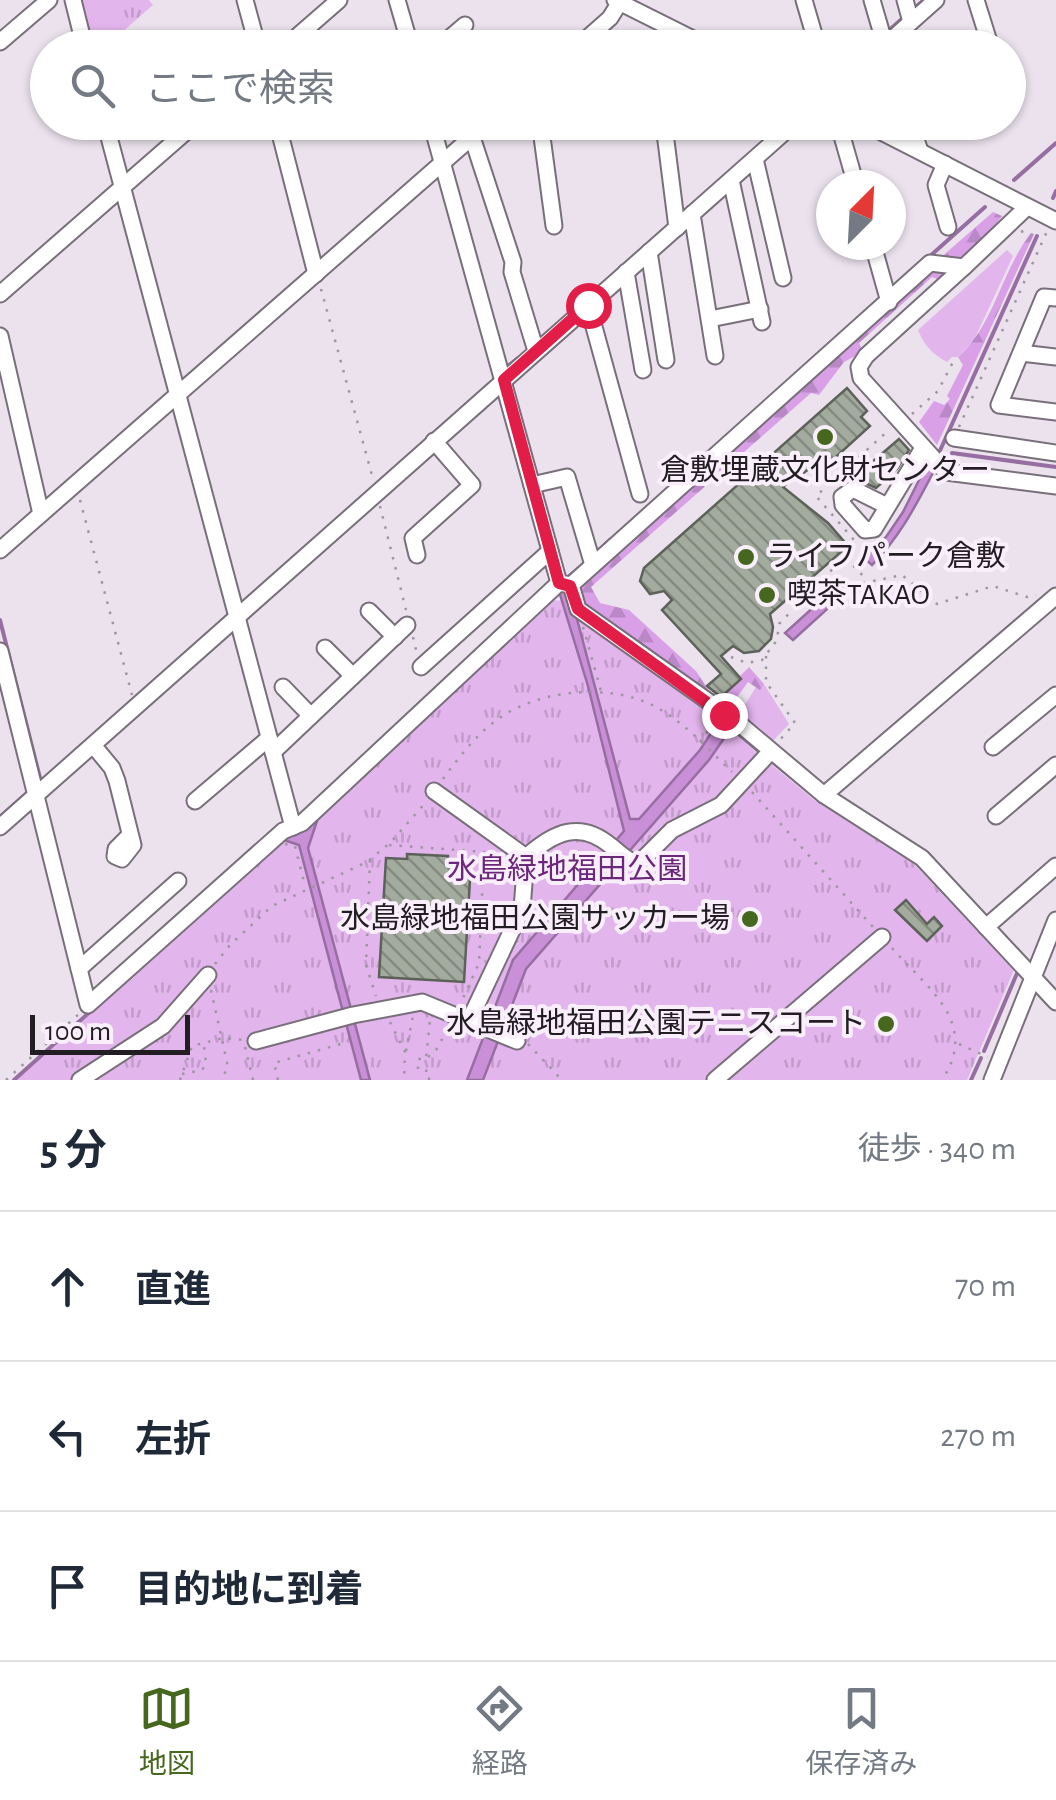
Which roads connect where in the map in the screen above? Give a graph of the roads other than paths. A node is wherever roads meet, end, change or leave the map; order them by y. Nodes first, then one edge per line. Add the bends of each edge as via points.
1 (49, 0) edge
2 (72, 0) edge
3 (246, 0) edge
4 (326, 0) edge
5 (397, 0) edge
6 (804, 0) edge
7 (872, 0) edge
8 (936, 0) edge
9 (976, 0) edge
10 (623, 2) edge
11 (908, 12) edge
12 (319, 18) junction
13 (465, 25) dead end
14 (80, 30) edge
15 (254, 30) edge
16 (305, 30) edge
17 (405, 30) edge
18 (459, 30) edge
19 (602, 30) edge
20 (677, 30) edge
21 (813, 30) edge
22 (880, 30) edge
23 (985, 30) edge
24 (0, 42) edge
25 (110, 140) edge
26 (177, 140) edge
27 (282, 140) edge
28 (436, 140) edge
29 (469, 140) edge
30 (473, 140) edge
31 (542, 140) edge
32 (666, 140) edge
33 (776, 140) edge
34 (843, 140) edge
35 (898, 140) edge
36 (916, 140) edge
37 (920, 151) junction
38 (755, 159) junction
39 (442, 163) junction
40 (946, 164) junction
41 (852, 170) edge
42 (731, 180) junction
43 (122, 188) junction
44 (1027, 208) junction
45 (692, 214) junction
46 (1053, 219) edge
47 (554, 226) dead end
48 (948, 227) dead end
49 (676, 228) junction
50 (649, 252) junction
51 (876, 260) edge
52 (964, 268) junction
53 (626, 272) junction
54 (316, 274) junction
55 (783, 278) dead end
56 (0, 294) edge
57 (1043, 296) edge
58 (889, 302) junction
59 (588, 305) junction
60 (710, 319) junction
61 (0, 336) edge
62 (536, 352) junction
63 (1021, 353) junction
64 (716, 356) dead end
65 (1056, 357) edge
66 (666, 360) dead end
67 (644, 370) dead end
68 (504, 380) junction
69 (178, 395) junction
70 (1056, 412) edge
71 (954, 438) road end
72 (434, 441) junction
73 (923, 448) junction
74 (1056, 453) edge
75 (532, 484) junction
76 (1056, 486) edge
77 (640, 494) dead end
78 (888, 506) dead end
79 (41, 514) junction
80 (0, 550) edge
81 (550, 550) junction
82 (417, 555) dead end
83 (593, 565) junction
84 (565, 584) junction
85 (1056, 596) edge
86 (369, 611) dead end
87 (236, 618) junction
88 (408, 621) road end
89 (394, 636) junction
90 (325, 648) dead end
91 (0, 651) edge
92 (420, 667) road end
93 (353, 676) junction
94 (4, 682) edge
95 (283, 687) dead end
96 (1056, 695) edge
97 (310, 716) junction
98 (92, 745) junction
99 (271, 745) junction
100 (992, 747) dead end
101 (768, 755) junction
102 (1056, 765) edge
103 (434, 791) road end
104 (824, 794) junction
105 (36, 795) junction
106 (195, 802) dead end
107 (996, 816) dead end
108 (0, 827) edge
109 (293, 827) junction
110 (130, 835) dead end
111 (526, 857) junction
112 (1056, 866) edge
113 (178, 881) dead end
114 (1056, 920) edge
115 (988, 929) junction
116 (882, 937) road end
117 (79, 969) junction
118 (208, 975) road end
119 (1034, 978) junction
120 (1056, 1002) edge
121 (459, 1019) junction
122 (502, 1035) road end
123 (250, 1040) road end
124 (80, 1080) edge
125 (715, 1080) edge
126 (992, 1080) edge

1 - 24 street
2 - 14 street
3 - 15 street
4 - 12 street
4 - 12 street
5 - 17 street
6 - 21 street
7 - 22 street
8 - 11 street
9 - 23 street
10 - 19 street
10 - 20 street
12 - 16 street
13 - 18 street
25 - 43 street
26 - 43 street
27 - 54 street
28 - 39 street
29 - 39 street
30 - 62 street
31 - 47 street
32 - 49 street
33 - 38 street
34 - 41 street
35 - 37 street
36 - 37 street
37 - 40 street
38 - 42 street
38 - 55 street
39 - 54 street
39 - 68 street
40 - 44 street
40 - 48 street via 936,185
42 - 45 street
42 - 60 street via 761,316
43 - 56 street
43 - 69 street
44 - 46 street
44 - 52 street
45 - 49 street
45 - 60 street
49 - 50 street
50 - 53 street
50 - 66 street
51 - 58 street
52 - 58 street via 930,263
52 - 73 street via 859,367 861,378
53 - 59 street
53 - 67 street
54 - 69 street
57 - 63 street
58 - 83 street
59 - 62 street
59 - 77 street
60 - 64 street
61 - 79 street
62 - 68 street
63 - 65 street
63 - 70 street via 999,405
68 - 72 street
68 - 75 street
69 - 79 street
69 - 87 street
71 - 74 street
72 - 82 street via 472,485 413,538
72 - 87 street
73 - 76 street via 946,472
73 - 78 street
75 - 81 street
75 - 83 street via 567,477
79 - 80 street
81 - 84 street
81 - 92 street
83 - 84 street
84 - 101 street via 578,609 726,716
84 - 109 street
85 - 104 street
86 - 89 street
87 - 98 street
87 - 99 street
88 - 89 street
89 - 93 street
90 - 93 street
91 - 94 street
93 - 97 street
94 - 105 street
95 - 97 street
96 - 100 street
97 - 99 street
98 - 105 street
98 - 110 street via 112,768
99 - 106 street
99 - 109 street
101 - 104 street
101 - 111 street via 720,805 672,830 638,864 585,830 563,834
102 - 107 street
103 - 111 street
104 - 115 street via 922,858
105 - 108 street
105 - 117 street
109 - 117 street via 88,1006
111 - 121 street via 522,910
112 - 115 street
113 - 117 street
114 - 119 street
115 - 119 street
116 - 125 street
118 - 124 street via 163,1026
119 - 120 street
119 - 126 street
121 - 122 street
121 - 123 street via 422,1002

